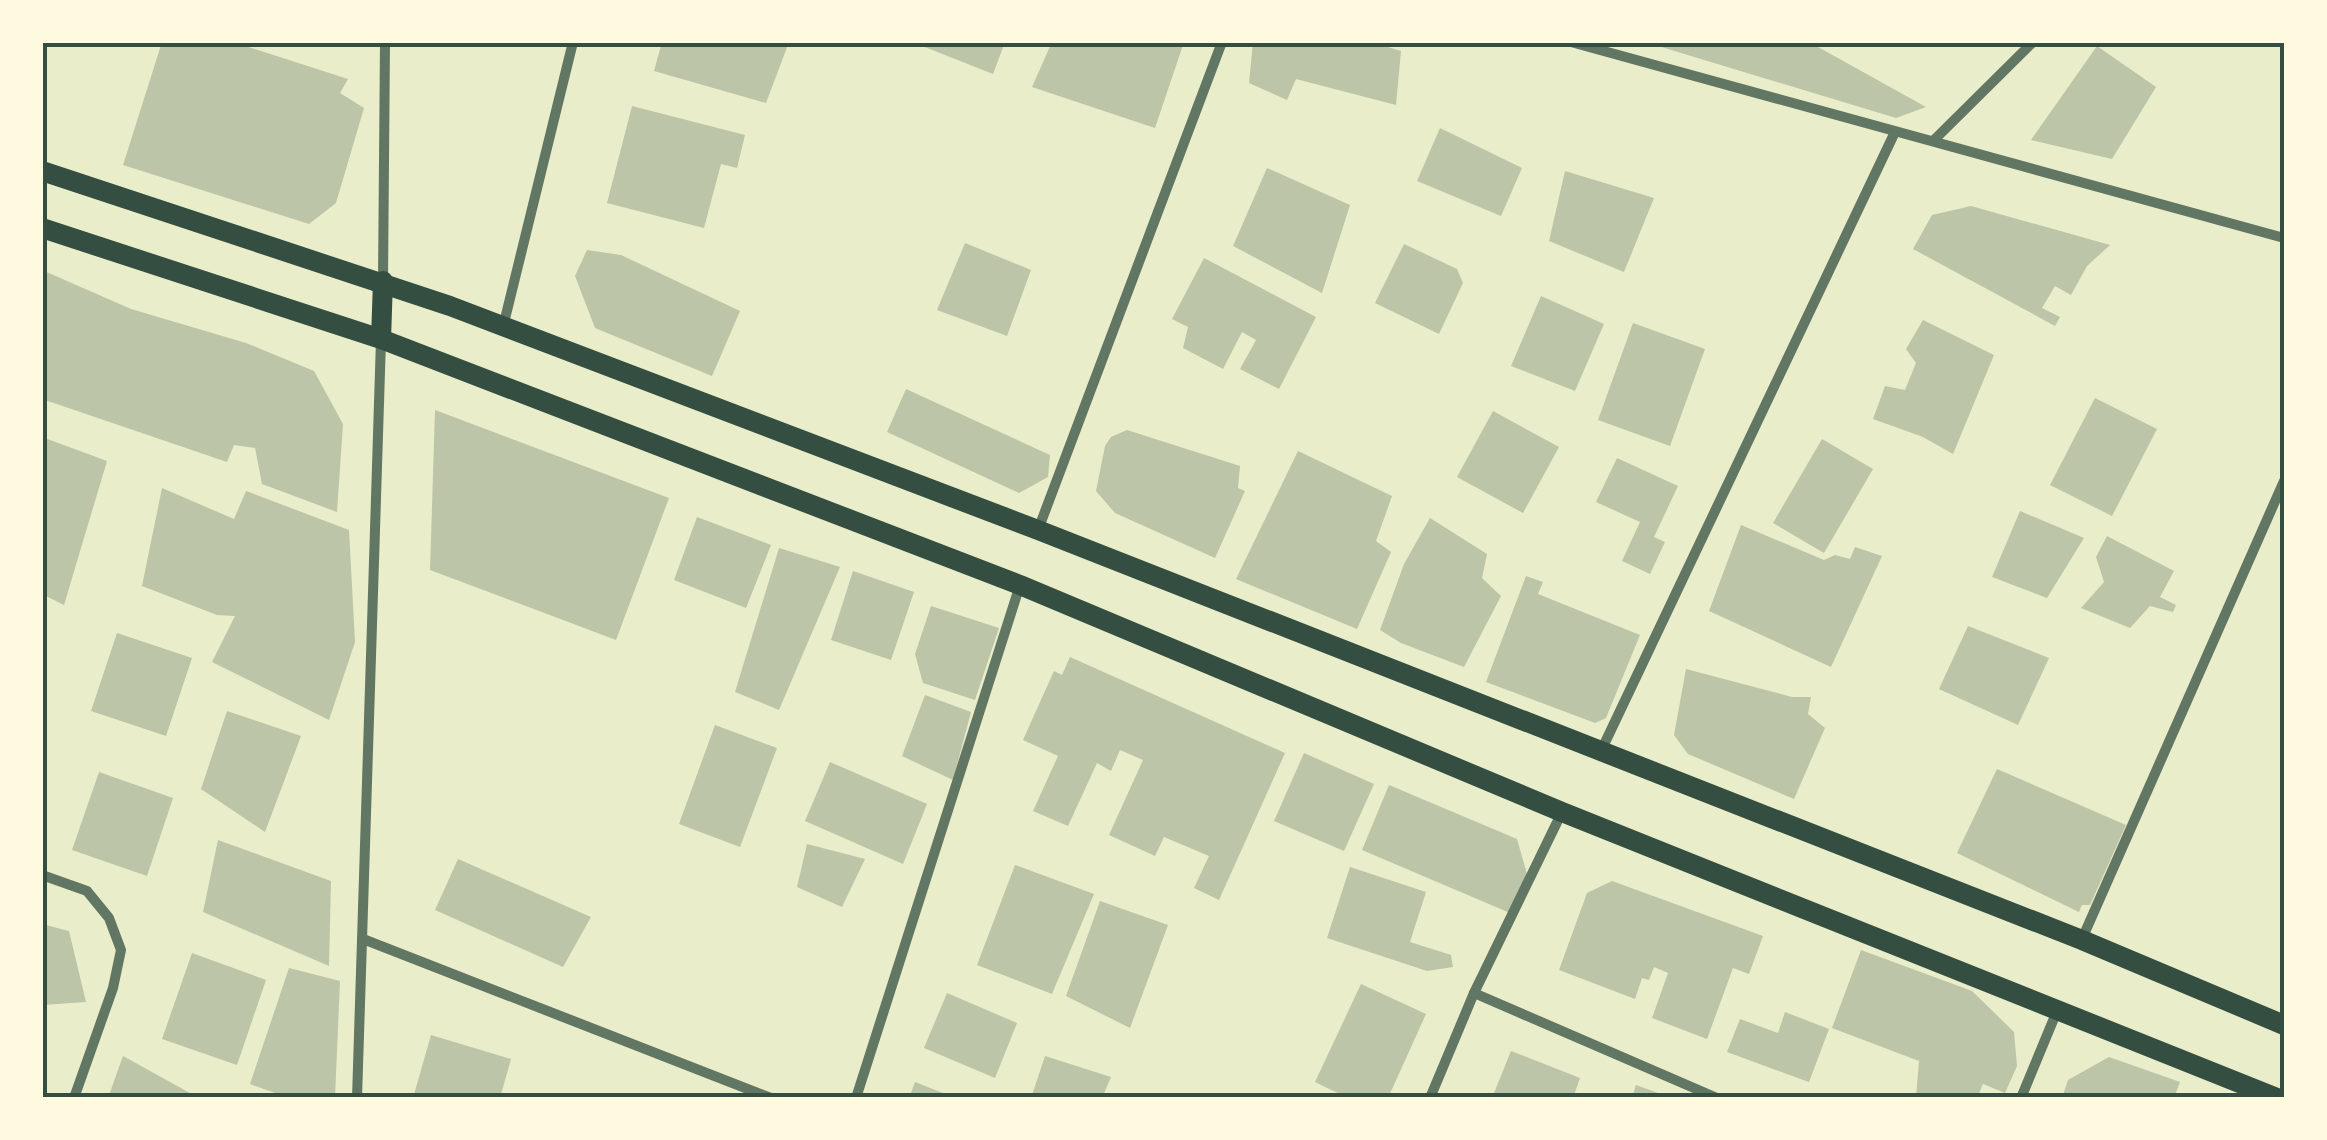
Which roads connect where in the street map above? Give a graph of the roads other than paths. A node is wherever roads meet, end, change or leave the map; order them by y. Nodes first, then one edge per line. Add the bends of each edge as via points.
1 (385, 42) edge
2 (573, 42) edge
3 (1222, 42) edge
4 (1571, 42) edge
5 (2033, 42) edge
6 (1895, 132) junction
7 (1934, 140) junction
8 (42, 172) edge
9 (42, 228) edge
10 (2284, 238) edge
11 (383, 281) junction
12 (503, 327) junction
13 (380, 339) junction
14 (2284, 481) edge
15 (1038, 530) junction
16 (1020, 585) junction
17 (1600, 752) junction
18 (1562, 812) junction
19 (42, 875) edge
20 (363, 939) junction
21 (2082, 940) junction
22 (1474, 993) junction
23 (2058, 1009) junction
24 (2284, 1025) edge
25 (74, 1098) edge
26 (357, 1098) edge
27 (771, 1098) edge
28 (856, 1098) edge
29 (1430, 1098) edge
30 (1717, 1098) edge
31 (2020, 1098) edge
32 (2276, 1098) edge

1 - 11 street
2 - 12 street
3 - 15 street
4 - 6 street
5 - 7 street
6 - 7 street
6 - 17 street
7 - 10 street
8 - 11 main road
9 - 13 main road
11 - 12 main road
11 - 13 main road
12 - 15 main road
13 - 16 main road
13 - 20 street
14 - 21 street
15 - 17 main road
16 - 18 main road
16 - 28 street
17 - 21 main road
18 - 22 street
18 - 23 main road
19 - 25 street via 86,891 109,918 121,950
20 - 26 street
20 - 27 street
21 - 24 main road
22 - 29 street
22 - 30 street
23 - 31 street
23 - 32 main road

